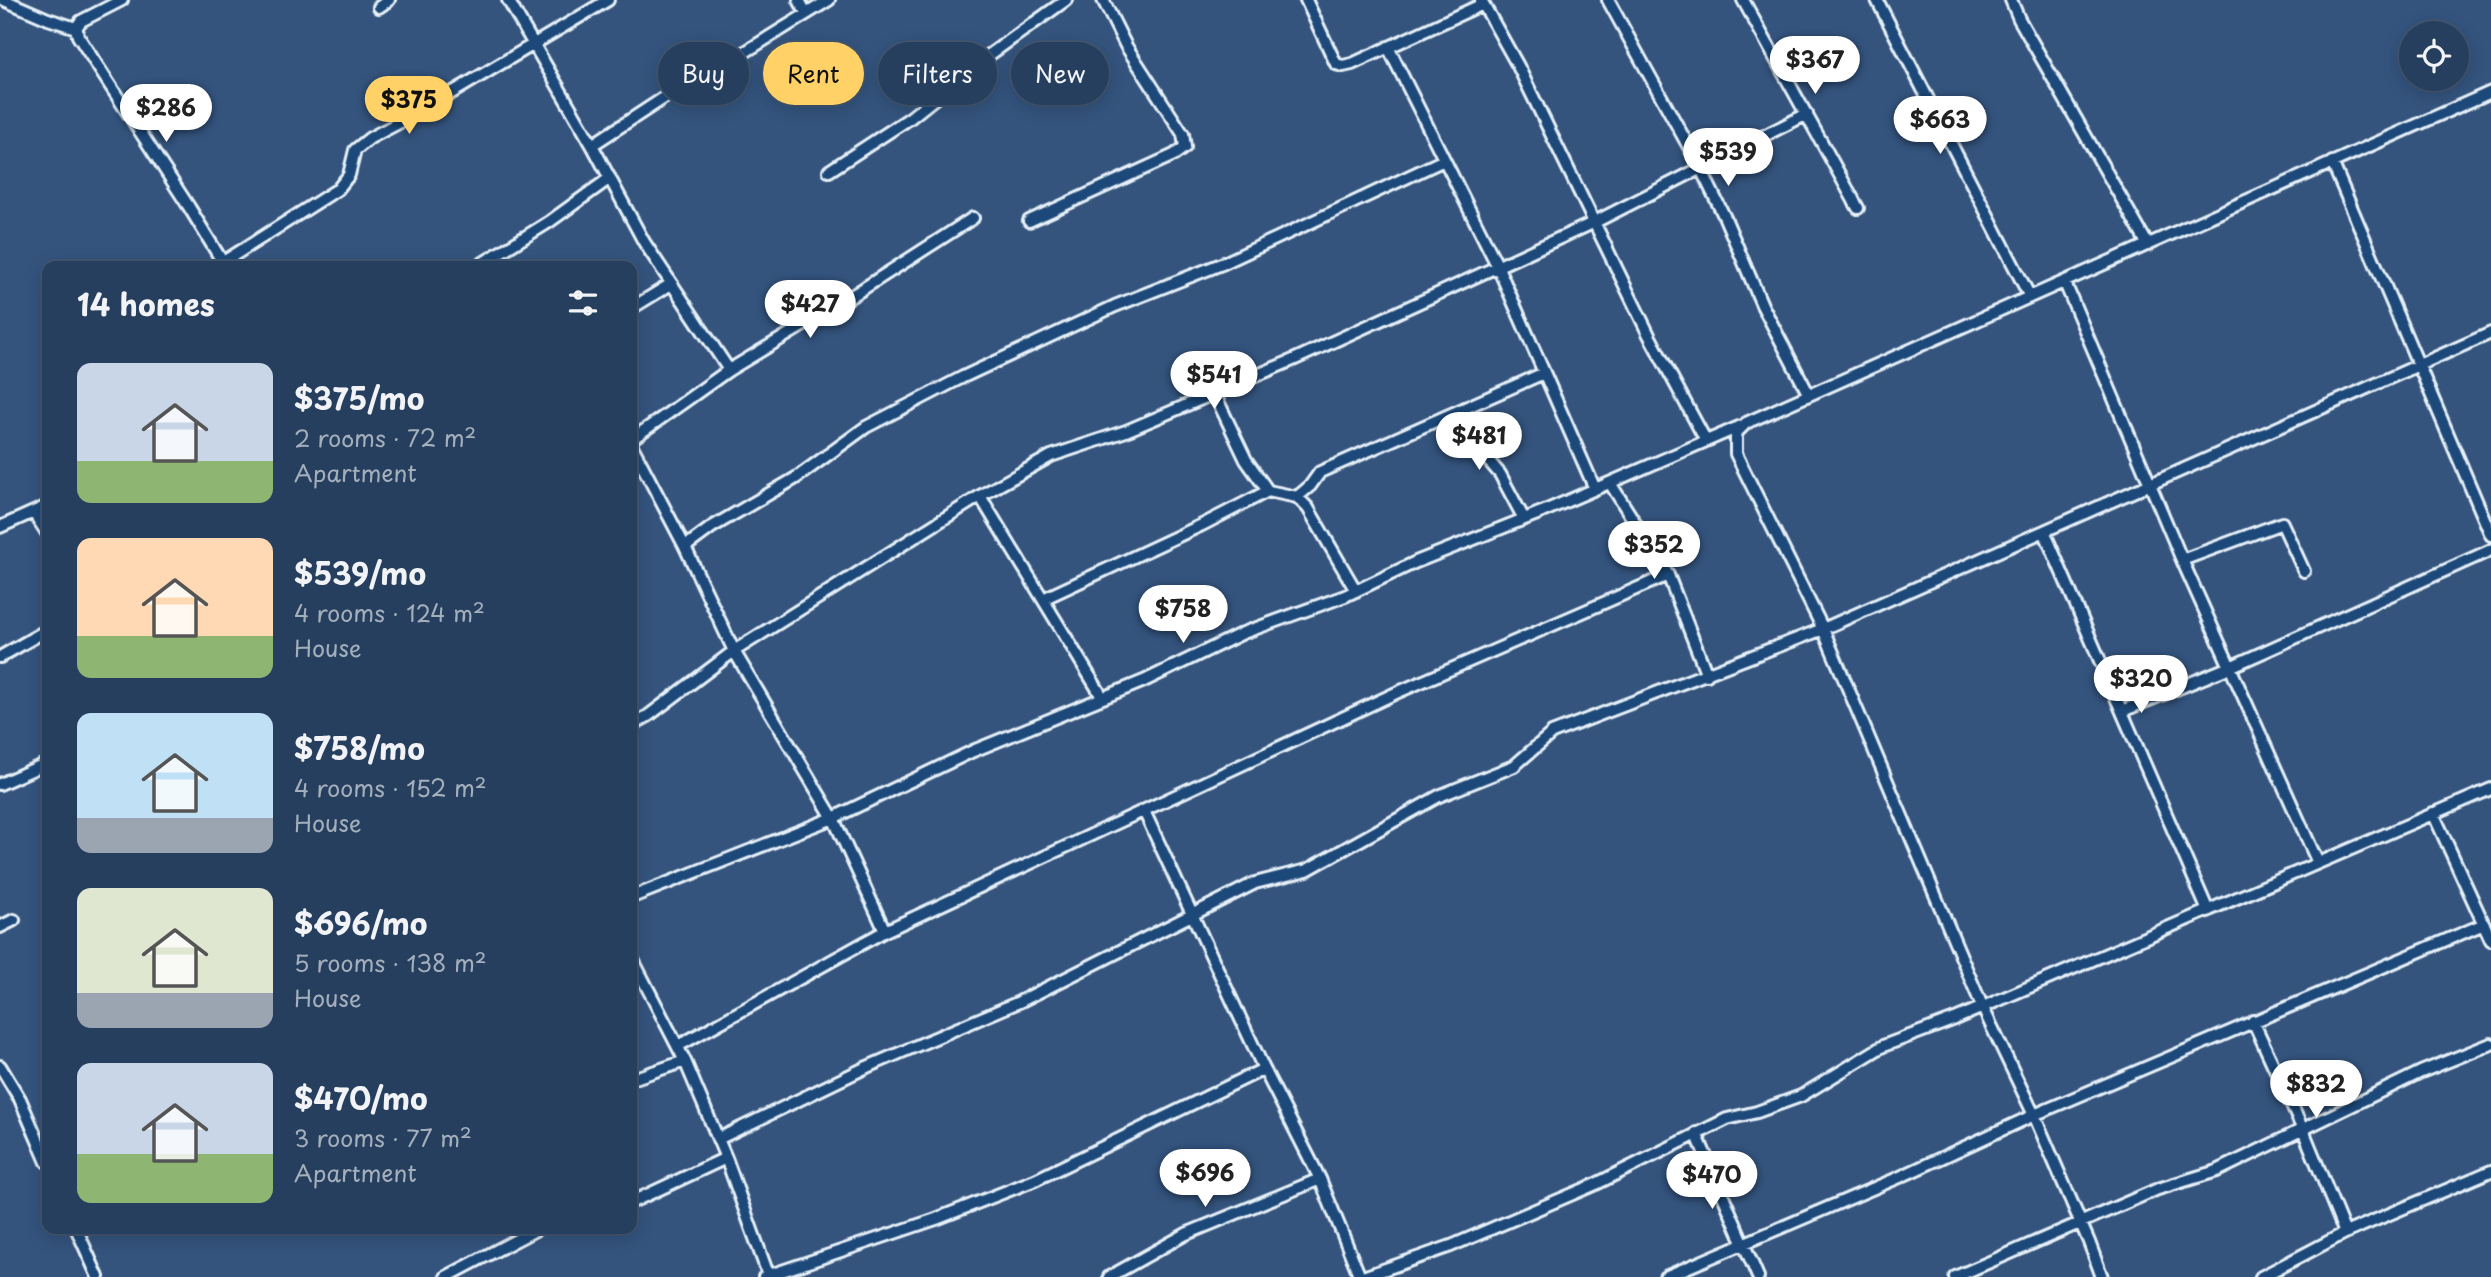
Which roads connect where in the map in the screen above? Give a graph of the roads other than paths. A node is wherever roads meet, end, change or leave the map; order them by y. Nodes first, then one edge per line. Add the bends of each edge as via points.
1 (4, 0) edge
2 (121, 0) edge
3 (389, 0) edge
4 (508, 0) edge
5 (608, 0) edge
6 (799, 0) edge
7 (829, 0) edge
8 (1066, 0) edge
9 (1103, 0) edge
10 (1306, 0) edge
11 (1608, 0) edge
12 (1743, 0) edge
13 (1877, 0) edge
14 (2011, 0) edge
15 (1482, 2) edge
16 (379, 7) dead end
17 (806, 13) junction
18 (76, 28) junction
19 (534, 45) junction
20 (1388, 47) junction
21 (2491, 92) edge
22 (1807, 114) junction
23 (592, 145) junction
24 (1444, 160) junction
25 (2332, 162) junction
26 (1701, 169) junction
27 (829, 171) dead end
28 (610, 178) junction
29 (1858, 208) dead end
30 (973, 218) dead end
31 (1030, 220) dead end
32 (1595, 222) junction
33 (2148, 246) junction
34 (219, 261) edge
35 (227, 261) edge
36 (486, 261) edge
37 (1497, 265) junction
38 (2065, 283) junction
39 (671, 284) junction
40 (2030, 297) junction
41 (637, 305) edge
42 (2491, 333) edge
43 (2420, 364) junction
44 (729, 370) junction
45 (1544, 373) junction
46 (1214, 393) junction
47 (1809, 395) junction
48 (1449, 415) junction
49 (1746, 423) junction
50 (637, 435) edge
51 (1706, 441) junction
52 (637, 456) edge
53 (1610, 483) junction
54 (2150, 484) junction
55 (1595, 489) junction
56 (1268, 491) junction
57 (980, 496) junction
58 (1297, 497) junction
59 (42, 509) edge
60 (34, 513) junction
61 (1524, 519) junction
62 (42, 525) edge
63 (0, 527) edge
64 (2044, 531) junction
65 (2491, 535) edge
66 (685, 547) junction
67 (2491, 550) edge
68 (2182, 560) junction
69 (2304, 571) dead end
70 (1668, 575) junction
71 (1356, 591) junction
72 (1043, 599) junction
73 (1823, 629) junction
74 (42, 634) edge
75 (734, 651) junction
76 (0, 657) edge
77 (2230, 667) junction
78 (1707, 675) junction
79 (1103, 698) junction
80 (2122, 711) junction
81 (637, 722) edge
82 (42, 765) edge
83 (0, 784) edge
84 (2491, 789) edge
85 (1144, 811) junction
86 (2433, 813) junction
87 (833, 818) junction
88 (2318, 863) junction
89 (637, 895) edge
90 (2208, 911) junction
91 (1194, 916) junction
92 (14, 920) dead end
93 (2484, 924) junction
94 (0, 927) edge
95 (886, 931) junction
96 (2491, 940) edge
97 (637, 968) edge
98 (1982, 1006) junction
99 (2253, 1021) junction
100 (2491, 1044) edge
101 (678, 1046) junction
102 (685, 1061) junction
103 (0, 1066) edge
104 (1264, 1069) junction
105 (637, 1077) edge
106 (2034, 1115) junction
107 (2303, 1130) junction
108 (1696, 1133) junction
109 (718, 1139) junction
110 (42, 1150) edge
111 (726, 1158) junction
112 (2491, 1171) edge
113 (1320, 1179) junction
114 (637, 1200) edge
115 (2079, 1222) junction
116 (2344, 1233) junction
117 (79, 1234) edge
118 (528, 1234) edge
119 (1744, 1245) junction
120 (98, 1277) edge
121 (446, 1277) edge
122 (767, 1277) edge
123 (1109, 1277) edge
124 (1362, 1277) edge
125 (1665, 1277) edge
126 (1758, 1277) edge
127 (1955, 1277) edge
128 (2102, 1277) edge
129 (2261, 1277) edge

1 - 18 street
2 - 18 street
3 - 16 street
4 - 19 street
5 - 19 street
6 - 17 street
7 - 17 street
8 - 27 street via 911,118
9 - 31 street via 1126,46 1183,134 1185,147
10 - 20 street via 1336,64 1352,64
11 - 26 street
12 - 22 street
13 - 40 street
14 - 33 street
15 - 20 street
15 - 32 street
17 - 23 street
18 - 34 street
19 - 23 street
19 - 35 street via 370,138 355,150 349,175 338,189
20 - 24 street
21 - 25 street
22 - 26 street
22 - 29 street
23 - 28 street
24 - 37 street
24 - 66 street via 963,377 866,427 796,478
25 - 33 street
25 - 43 street
26 - 32 street
26 - 47 street via 1762,306
28 - 36 street
28 - 39 street
30 - 44 street
32 - 37 street
32 - 51 street
33 - 38 street
37 - 45 street
37 - 46 street
38 - 40 street
38 - 54 street
39 - 41 street
39 - 44 street
40 - 47 street
42 - 43 street
43 - 54 street
43 - 65 street
44 - 50 street
45 - 48 street
45 - 55 street
46 - 56 street via 1246,460
46 - 57 street via 1126,431 1051,456
47 - 49 street
48 - 58 street via 1320,472
48 - 61 street via 1500,474
49 - 51 street
49 - 73 street via 1736,433 1736,454
51 - 53 street
52 - 66 street
53 - 55 street
53 - 70 street
54 - 64 street
54 - 68 street
55 - 61 street
56 - 58 street
56 - 72 street
57 - 72 street
57 - 75 street
58 - 71 street
59 - 60 street
60 - 62 street
60 - 63 street
61 - 71 street
64 - 73 street
64 - 80 street
66 - 75 street
67 - 77 street
68 - 69 street via 2282,523
68 - 77 street
70 - 78 street
70 - 85 street via 1396,692
71 - 79 street via 1243,633
72 - 79 street
73 - 78 street
73 - 98 street
74 - 76 street
75 - 81 street
75 - 87 street
77 - 80 street
77 - 88 street
78 - 91 street via 1552,733 1514,766 1440,796 1307,870 1255,883
79 - 87 street via 973,751
80 - 90 street
82 - 83 street
84 - 86 street
85 - 91 street
85 - 95 street
86 - 88 street
86 - 93 street
87 - 89 street
87 - 95 street
88 - 90 street
90 - 98 street
91 - 104 street
91 - 109 street via 1019,1002 867,1067
92 - 94 street
93 - 96 street
93 - 99 street
95 - 101 street
97 - 101 street
98 - 106 street
98 - 108 street via 1883,1046 1801,1096
99 - 106 street
99 - 107 street
100 - 107 street via 2421,1072
101 - 102 street
102 - 105 street
102 - 109 street
103 - 110 street
104 - 113 street
104 - 122 street via 1035,1180
106 - 115 street
106 - 119 street
107 - 115 street via 2217,1171 2158,1189
107 - 116 street
108 - 119 street
108 - 124 street via 1597,1185 1451,1246
109 - 111 street
111 - 114 street
111 - 122 street
112 - 116 street
113 - 123 street via 1186,1234
113 - 124 street
115 - 127 street
115 - 128 street
116 - 129 street
117 - 120 street
118 - 121 street
119 - 125 street
119 - 126 street

